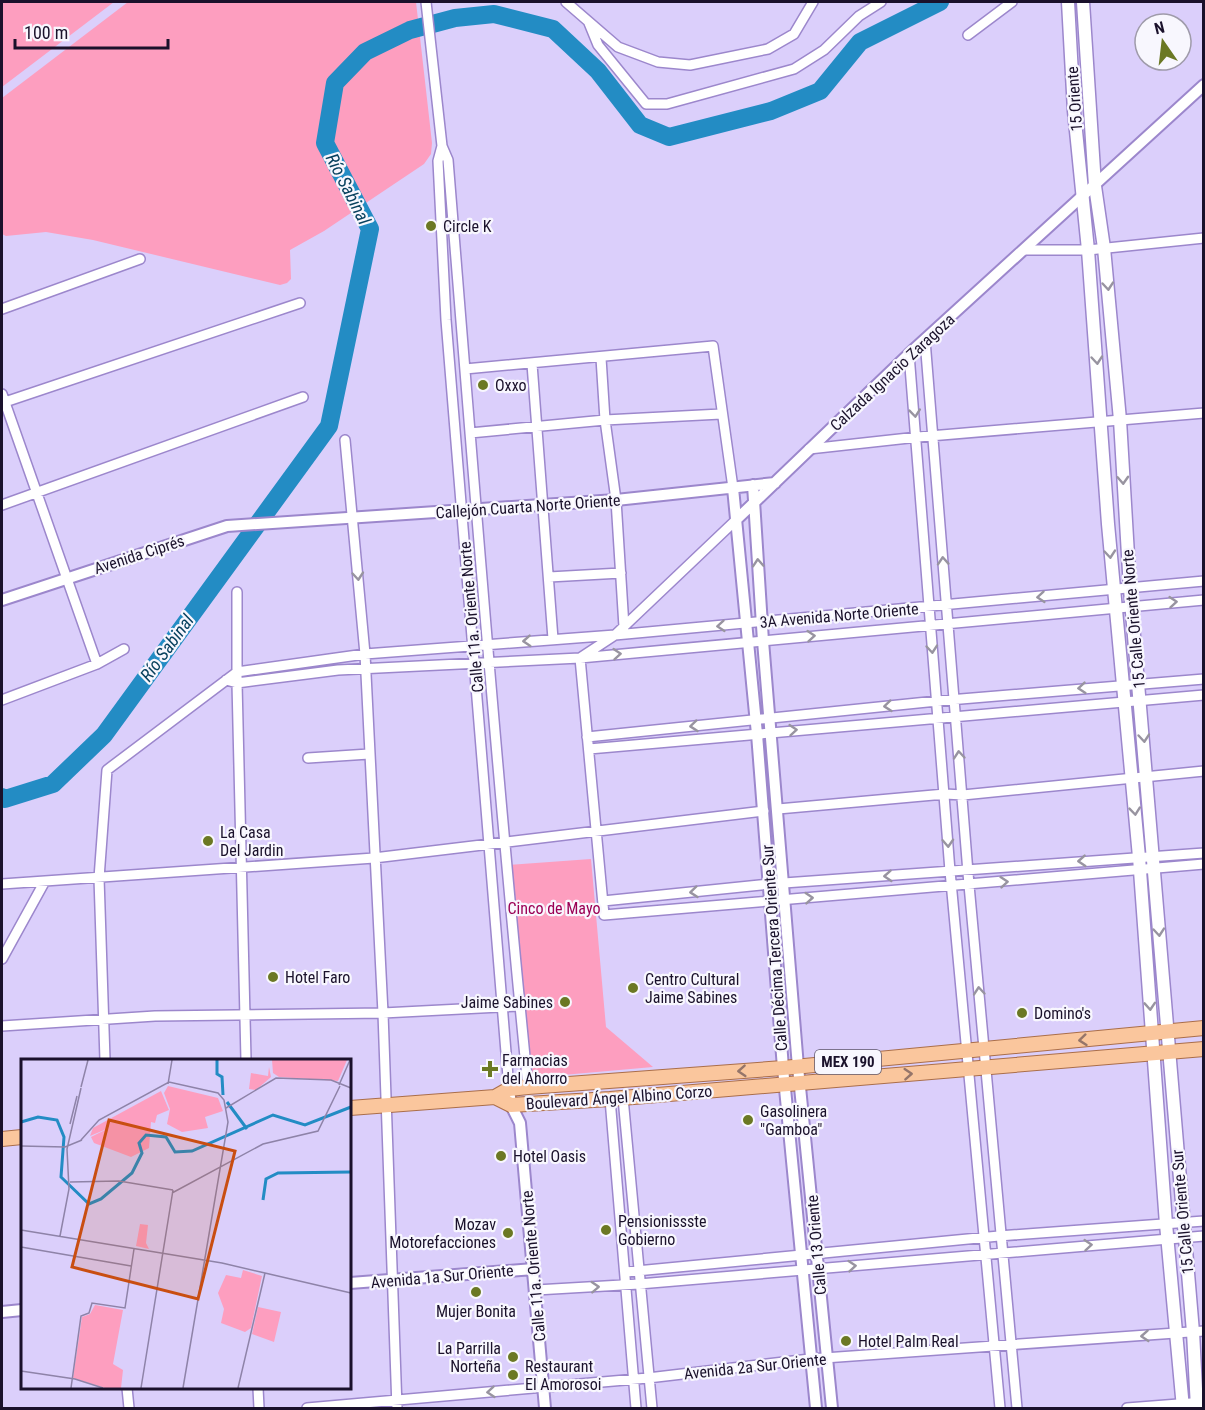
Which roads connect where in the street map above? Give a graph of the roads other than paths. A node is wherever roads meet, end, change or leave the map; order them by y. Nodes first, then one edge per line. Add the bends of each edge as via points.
1 (426, 2) edge
2 (566, 2) edge
3 (813, 2) edge
4 (881, 2) edge
5 (1012, 2) edge
6 (1068, 2) edge
7 (1083, 2) edge
8 (589, 23) junction
9 (968, 34) dead end
10 (1203, 86) edge
11 (442, 146) junction
12 (1095, 186) junction
13 (1083, 197) junction
14 (1203, 238) edge
15 (1104, 248) junction
16 (1024, 250) junction
17 (1088, 250) junction
18 (140, 259) dead end
19 (300, 303) dead end
20 (2, 309) edge
21 (461, 318) junction
22 (446, 320) junction
23 (926, 340) junction
24 (909, 354) junction
25 (601, 358) junction
26 (532, 364) junction
27 (465, 369) junction
28 (303, 397) dead end
29 (3, 400) edge
30 (1203, 413) edge
31 (721, 414) junction
32 (605, 420) junction
33 (1120, 420) junction
34 (1102, 422) junction
35 (536, 426) junction
36 (470, 433) junction
37 (935, 436) junction
38 (918, 437) junction
39 (345, 440) dead end
40 (809, 449) junction
41 (775, 483) junction
42 (753, 485) junction
43 (733, 488) junction
44 (36, 494) junction
45 (616, 500) junction
46 (754, 503) junction
47 (2, 505) edge
48 (544, 505) junction
49 (478, 509) junction
50 (462, 510) junction
51 (353, 518) junction
52 (736, 520) junction
53 (280, 522) joint
54 (621, 573) junction
55 (549, 577) junction
56 (65, 578) junction
57 (1203, 581) edge
58 (1130, 589) junction
59 (1113, 591) junction
60 (237, 592) dead end
61 (2, 600) edge
62 (1203, 600) edge
63 (946, 605) junction
64 (929, 606) junction
65 (1132, 606) junction
66 (1115, 607) junction
67 (762, 622) junction
68 (747, 623) junction
69 (948, 623) junction
70 (930, 625) junction
71 (624, 627) junction
72 (615, 635) junction
73 (553, 639) junction
74 (763, 641) junction
75 (749, 642) junction
76 (489, 644) junction
77 (474, 645) junction
78 (124, 649) dead end
79 (365, 654) junction
80 (580, 658) junction
81 (97, 664) junction
82 (491, 664) junction
83 (475, 665) junction
84 (365, 668) junction
85 (237, 672) junction
86 (1203, 679) edge
87 (226, 680) junction
88 (1139, 683) junction
89 (237, 684) junction
90 (1122, 684) junction
91 (1203, 695) edge
92 (2, 700) edge
93 (954, 700) junction
94 (1140, 700) junction
95 (937, 701) junction
96 (1124, 702) junction
97 (956, 716) junction
98 (771, 717) junction
99 (938, 717) junction
100 (756, 719) junction
101 (772, 732) junction
102 (757, 734) junction
103 (587, 737) junction
104 (589, 749) junction
105 (369, 754) junction
106 (308, 758) dead end
107 (1203, 771) edge
108 (1147, 777) junction
109 (1131, 779) junction
110 (945, 794) junction
111 (963, 795) junction
112 (778, 809) junction
113 (764, 811) junction
114 (596, 830) junction
115 (503, 843) junction
116 (490, 844) junction
117 (1203, 853) edge
118 (1139, 857) junction
119 (374, 858) junction
120 (1153, 862) junction
121 (1203, 864) edge
122 (240, 866) junction
123 (969, 869) junction
124 (1140, 870) junction
125 (950, 871) junction
126 (99, 878) junction
127 (45, 881) junction
128 (784, 883) junction
129 (2, 884) edge
130 (770, 884) junction
131 (969, 885) junction
132 (952, 887) junction
133 (785, 900) junction
134 (603, 901) junction
135 (771, 901) junction
136 (2, 959) edge
137 (791, 981) junction
138 (778, 982) junction
139 (520, 1006) junction
140 (504, 1008) junction
141 (383, 1013) junction
142 (244, 1015) junction
143 (104, 1018) junction
144 (2, 1026) edge
145 (1203, 1028) edge
146 (1167, 1031) junction
147 (1152, 1033) junction
148 (984, 1049) junction
149 (1203, 1049) edge
150 (968, 1051) junction
151 (1169, 1052) junction
152 (1154, 1054) junction
153 (105, 1059) edge
154 (246, 1059) edge
155 (798, 1066) junction
156 (783, 1068) junction
157 (986, 1068) junction
158 (970, 1069) junction
159 (800, 1082) junction
160 (785, 1083) junction
161 (528, 1087) junction
162 (509, 1089) junction
163 (495, 1097) junction
164 (617, 1098) junction
165 (529, 1103) junction
166 (384, 1104) junction
167 (511, 1105) junction
168 (351, 1107) edge
169 (990, 1117) junction
170 (974, 1119) junction
171 (520, 1123) junction
172 (21, 1137) edge
173 (2, 1139) edge
174 (628, 1151) junction
175 (615, 1153) junction
176 (632, 1186) junction
177 (617, 1187) junction
178 (1203, 1221) edge
179 (1184, 1222) junction
180 (1166, 1224) junction
181 (1056, 1232) junction
182 (999, 1236) junction
183 (1203, 1236) edge
184 (1185, 1237) junction
185 (985, 1238) junction
186 (1168, 1238) junction
187 (1057, 1248) junction
188 (1001, 1252) junction
189 (816, 1253) junction
190 (987, 1254) junction
191 (801, 1255) junction
192 (534, 1269) junction
193 (818, 1269) junction
194 (802, 1271) junction
195 (626, 1272) junction
196 (638, 1272) junction
197 (391, 1281) junction
198 (351, 1283) edge
199 (639, 1284) junction
200 (627, 1285) junction
201 (536, 1290) junction
202 (21, 1310) edge
203 (2, 1312) edge
204 (1198, 1331) edge
205 (1176, 1334) junction
206 (1012, 1345) junction
207 (995, 1347) junction
208 (810, 1359) junction
209 (827, 1359) junction
210 (648, 1378) junction
211 (633, 1379) junction
212 (544, 1387) junction
213 (127, 1389) edge
214 (258, 1389) edge
215 (397, 1404) edge
216 (1199, 1404) edge
217 (1183, 1406) edge
218 (129, 1408) edge
219 (259, 1408) edge
220 (307, 1408) edge
221 (545, 1408) edge
222 (636, 1408) edge
223 (652, 1408) edge
224 (816, 1408) edge
225 (832, 1408) edge
226 (1000, 1408) edge
227 (1017, 1408) edge
228 (1127, 1408) edge

1 - 11 street, Calle 11a. Oriente Norte
2 - 8 street
3 - 8 street via 794,34 768,49 690,65 658,62 618,47
4 - 8 street via 859,16 824,50 794,69 667,104 646,104 598,45
5 - 9 street
6 - 13 main road, 15 Oriente
7 - 12 main road, 15 Oriente
10 - 12 street, Calzada Ignacio Zaragoza
11 - 21 street, Calle 11a. Oriente Norte via 448,160
11 - 22 street, Calle 11a. Oriente Norte via 438,161
12 - 13 street, Calzada Ignacio Zaragoza
12 - 15 main road, 15 Calle Oriente Norte
13 - 16 street, Calzada Ignacio Zaragoza
13 - 17 main road, 15 Calle Oriente Norte
14 - 15 street
15 - 17 street
15 -> 33 main road, 15 Calle Oriente Norte
16 - 17 street
16 - 23 street, Calzada Ignacio Zaragoza
17 -> 34 main road, 15 Calle Oriente Norte
18 - 20 street
19 - 29 street
21 - 22 street
21 - 27 street, Calle 11a. Oriente Norte
22 - 50 street, Calle 11a. Oriente Norte
23 - 24 street, Calzada Ignacio Zaragoza
23 - 37 street
24 -> 38 street
24 - 40 street, Calzada Ignacio Zaragoza
25 - 26 street
25 - 31 street via 713,346
25 - 32 street
26 - 27 street
26 - 35 street
27 - 36 street, Calle 11a. Oriente Norte
28 - 44 street
29 - 44 street
30 - 33 street
31 - 32 street
31 - 43 street
32 - 35 street
32 - 45 street
33 - 34 street
33 -> 58 main road, 15 Calle Oriente Norte
34 - 37 street
34 -> 59 main road, 15 Calle Oriente Norte
35 - 36 street
35 - 48 street
36 - 49 street, Calle 11a. Oriente Norte
37 - 38 street
63 -> 37 street
38 - 40 street
38 - 64 street
39 - 51 street
40 - 41 street, Calzada Ignacio Zaragoza
41 - 42 street, Callejón Cuarta Norte Oriente
41 - 46 street, Calzada Ignacio Zaragoza
42 - 43 street, Callejón Cuarta Norte Oriente
42 - 46 street, Calle Décima Tercera Oriente Sur
43 - 45 street, Callejón Cuarta Norte Oriente
43 - 52 street, Calle Décima Tercera Oriente Sur
44 - 47 street
44 - 56 street
45 - 48 street, Callejón Cuarta Norte Oriente
45 - 54 street
46 - 52 street, Calzada Ignacio Zaragoza
67 -> 46 street, Calle Décima Tercera Oriente Sur
48 - 49 street, Callejón Cuarta Norte Oriente
48 - 55 street
49 - 50 street, Callejón Cuarta Norte Oriente
49 - 76 street, Calle 11a. Oriente Norte
50 - 51 street, Callejón Cuarta Norte Oriente
50 - 77 street, Calle 11a. Oriente Norte
51 - 53 street, Callejón Cuarta Norte Oriente
51 -> 79 street
52 - 68 street, Calle Décima Tercera Oriente Sur
52 - 71 street, Calzada Ignacio Zaragoza
53 - 56 street, Avenida Ciprés via 227,526
54 - 55 street
54 - 71 street
55 - 73 street
56 - 61 street, Avenida Ciprés
56 - 81 street
57 - 58 street, 3A Avenida Norte Oriente
58 - 59 street, 3A Avenida Norte Oriente
58 - 65 main road, 15 Calle Oriente Norte
59 -> 63 street, 3A Avenida Norte Oriente
59 - 66 main road, 15 Calle Oriente Norte
60 - 85 street
65 -> 62 street, 3A Avenida Norte Oriente
63 - 64 street, 3A Avenida Norte Oriente
63 - 69 street
64 - 67 street, 3A Avenida Norte Oriente
64 - 70 street
65 - 66 street, 3A Avenida Norte Oriente
65 - 88 main road, 15 Calle Oriente Norte
66 - 69 street, 3A Avenida Norte Oriente
66 - 90 main road, 15 Calle Oriente Norte
67 - 68 street, 3A Avenida Norte Oriente
67 - 74 street, Calle Décima Tercera Oriente Sur
68 -> 72 street, 3A Avenida Norte Oriente
68 - 75 street, Calle Décima Tercera Oriente Sur
69 - 70 street, 3A Avenida Norte Oriente
69 - 93 street
74 -> 70 street, 3A Avenida Norte Oriente
70 -> 95 street
71 - 72 street, Calzada Ignacio Zaragoza
72 - 73 street, 3A Avenida Norte Oriente
72 - 80 street, Calzada Ignacio Zaragoza
73 -> 76 street, 3A Avenida Norte Oriente
74 - 75 street, 3A Avenida Norte Oriente
74 - 98 street, Calle Décima Tercera Oriente Sur
80 -> 75 street, 3A Avenida Norte Oriente
75 - 100 street, Calle Décima Tercera Oriente Sur
76 - 77 street, 3A Avenida Norte Oriente
76 - 82 street, Calle 11a. Oriente Norte
77 - 79 street, 3A Avenida Norte Oriente
77 - 83 street, Calle 11a. Oriente Norte
78 - 81 street
79 - 84 street
79 - 85 street, 3A Avenida Norte Oriente
80 - 82 street, 3A Avenida Norte Oriente
80 - 103 street
81 - 92 street
82 - 83 street, 3A Avenida Norte Oriente
82 - 115 street, Calle 11a. Oriente Norte
83 - 84 street, 3A Avenida Norte Oriente
83 - 116 street, Calle 11a. Oriente Norte
84 - 89 street, 3A Avenida Norte Oriente
84 - 105 street
85 - 87 street
85 - 89 street
86 - 88 street
87 - 89 street
87 - 126 street via 107,770
88 - 90 street
88 - 94 main road, 15 Calle Oriente Norte
89 - 122 street
90 -> 93 street
90 - 96 main road, 15 Calle Oriente Norte
91 - 94 street
93 - 95 street
93 - 97 street
94 - 96 street
94 -> 108 main road, 15 Calle Oriente Norte
95 -> 98 street
95 - 99 street
96 - 97 street
96 - 109 main road, 15 Calle Oriente Norte
97 - 99 street
111 -> 97 street
98 - 100 street
98 - 101 street, Calle Décima Tercera Oriente Sur
101 -> 99 street
99 - 110 street
100 - 102 street, Calle Décima Tercera Oriente Sur
100 -> 103 street
101 - 102 street
101 - 112 street, Calle Décima Tercera Oriente Sur
102 - 104 street
102 - 113 street, Calle Décima Tercera Oriente Sur
103 - 104 street
104 - 114 street
105 - 106 street
105 - 119 street
107 - 108 street
108 - 109 street
108 - 120 main road, 15 Calle Oriente Norte
109 - 111 street
109 -> 118 main road, 15 Calle Oriente Norte
110 - 111 street
110 - 112 street
110 -> 125 street
111 - 123 street
112 - 128 street, Calle Décima Tercera Oriente Sur
113 - 114 street
113 - 130 street, Calle Décima Tercera Oriente Sur
114 - 115 street
114 - 134 street
115 - 116 street
115 - 139 street, Calle 11a. Oriente Norte
116 - 119 street
116 - 140 street, Calle 11a. Oriente Norte
117 - 120 street
118 - 120 street
118 -> 123 street
118 - 124 main road, 15 Calle Oriente Norte
119 - 122 street
119 - 141 street
120 - 121 street
120 - 124 street
120 -> 146 main road, 15 Calle Oriente Norte
122 - 126 street
122 - 142 street
123 - 125 street
123 - 131 street
131 -> 124 street
124 -> 147 main road, 15 Calle Oriente Norte
125 -> 128 street
125 - 132 street
126 - 127 street
126 - 143 street
127 - 129 street
127 - 136 street
128 - 130 street
128 - 133 street, Calle Décima Tercera Oriente Sur
130 -> 134 street
130 - 135 street, Calle Décima Tercera Oriente Sur
131 - 132 street
148 -> 131 street
133 -> 132 street
132 - 150 street
133 - 135 street
133 - 137 street, Calle Décima Tercera Oriente Sur
134 - 135 street via 604,915
135 - 138 street, Calle Décima Tercera Oriente Sur
137 - 138 street
137 - 155 street, Calle Décima Tercera Oriente Sur
138 - 156 street, Calle Décima Tercera Oriente Sur
139 - 140 street
139 - 161 street, Calle 11a. Oriente Norte
140 - 141 street
140 - 162 street, Calle 11a. Oriente Norte
141 - 142 street
141 - 166 street
142 - 143 street
142 - 154 street
143 - 144 street
143 - 153 street
145 - 146 main road, Boulevard Ángel Albino Corzo / MEX 190
146 - 147 main road, Boulevard Ángel Albino Corzo / MEX 190
146 - 151 main road, 15 Calle Oriente Norte
147 -> 148 main road, Boulevard Ángel Albino Corzo / MEX 190
147 - 152 main road, 15 Calle Oriente Norte
148 - 150 main road, Boulevard Ángel Albino Corzo / MEX 190
148 - 157 street
149 - 151 main road, Boulevard Ángel Albino Corzo / MEX 190
150 - 155 main road, Boulevard Ángel Albino Corzo / MEX 190
150 - 158 street
151 - 152 main road, Boulevard Ángel Albino Corzo / MEX 190
151 - 179 main road, 15 Calle Oriente Sur
152 - 157 main road, Boulevard Ángel Albino Corzo / MEX 190
152 - 180 main road, 15 Calle Oriente Sur
155 - 156 main road, Boulevard Ángel Albino Corzo / MEX 190
155 - 159 street, Calle Décima Tercera Oriente Sur
156 - 160 street, Calle Décima Tercera Oriente Sur
156 -> 161 main road, Boulevard Ángel Albino Corzo / MEX 190
157 - 158 main road, Boulevard Ángel Albino Corzo / MEX 190
157 - 169 street
159 -> 158 main road, Boulevard Ángel Albino Corzo / MEX 190
158 - 170 street
159 - 160 main road, Boulevard Ángel Albino Corzo / MEX 190
159 - 189 street, Calle 13 Oriente
160 - 164 main road, Boulevard Ángel Albino Corzo / MEX 190
160 - 191 street, Calle Décima Tercera Oriente Sur
161 - 162 main road, Boulevard Ángel Albino Corzo / MEX 190
161 - 165 street
162 - 163 main road, Boulevard Ángel Albino Corzo / MEX 190
162 - 167 street
163 - 166 main road, MEX 190
163 - 167 main road, Boulevard Ángel Albino Corzo
164 - 165 main road, Boulevard Ángel Albino Corzo / MEX 190
164 - 174 street
164 - 175 street
165 - 167 main road, Boulevard Ángel Albino Corzo / MEX 190
165 - 171 street
166 - 168 main road, MEX 190
166 - 197 street
167 - 171 street
169 - 170 street
169 - 182 street
170 - 185 street
171 - 192 street, Calle 11a. Oriente Norte
172 - 173 main road
174 - 175 street
174 - 176 street
175 - 177 street
176 - 177 street
176 - 196 street
177 - 195 street
178 - 179 street
179 - 180 street
179 - 184 main road, 15 Calle Oriente Sur
180 - 181 street
180 - 186 main road, 15 Calle Oriente Sur
181 - 182 street
181 - 187 street
182 - 185 street
182 - 188 street
183 - 184 street
184 - 186 street
184 - 204 main road, 15 Calle Oriente Sur
185 - 189 street
185 - 190 street
187 -> 186 street
186 - 205 main road, 15 Calle Oriente Sur
187 - 188 street
188 - 190 street
188 - 206 street
189 - 191 street
189 - 193 street, Calle 13 Oriente
193 -> 190 street
190 - 207 street
191 - 194 street, Calle Décima Tercera Oriente Sur
191 - 196 street
192 - 197 street, Avenida 1a Sur Oriente
192 - 201 street, Calle 11a. Oriente Norte
193 - 194 street
193 - 209 street, Calle 13 Oriente
194 - 199 street
194 - 208 street, Calle Décima Tercera Oriente Sur
195 - 196 street
195 - 200 street
196 - 199 street
197 - 198 street, Avenida 1a Sur Oriente
197 - 215 street
199 - 200 street
199 - 210 street
201 -> 200 street
200 - 211 street
201 - 212 street, Calle 11a. Oriente Norte
202 - 203 street
204 - 205 street, Avenida 2a Sur Oriente
204 - 216 main road, 15 Calle Oriente Sur
205 -> 206 street, Avenida 2a Sur Oriente
205 - 217 main road, 15 Calle Oriente Sur
206 - 207 street, Avenida 2a Sur Oriente
206 - 227 street
207 - 209 street, Avenida 2a Sur Oriente
207 - 226 street
208 - 209 street, Avenida 2a Sur Oriente
208 - 210 street, Avenida 2a Sur Oriente
208 - 224 street, Calle Décima Tercera Oriente Sur
209 - 225 street, Calle 13 Oriente
210 - 211 street, Avenida 2a Sur Oriente
210 - 223 street
211 - 212 street, Avenida 2a Sur Oriente
211 - 222 street
212 -> 215 street, Avenida 2a Sur Oriente
212 - 221 street, Calle 11a. Oriente Norte
213 - 218 street
214 - 219 street
215 - 220 street, Avenida 2a Sur Oriente
216 - 217 street
217 - 228 street

